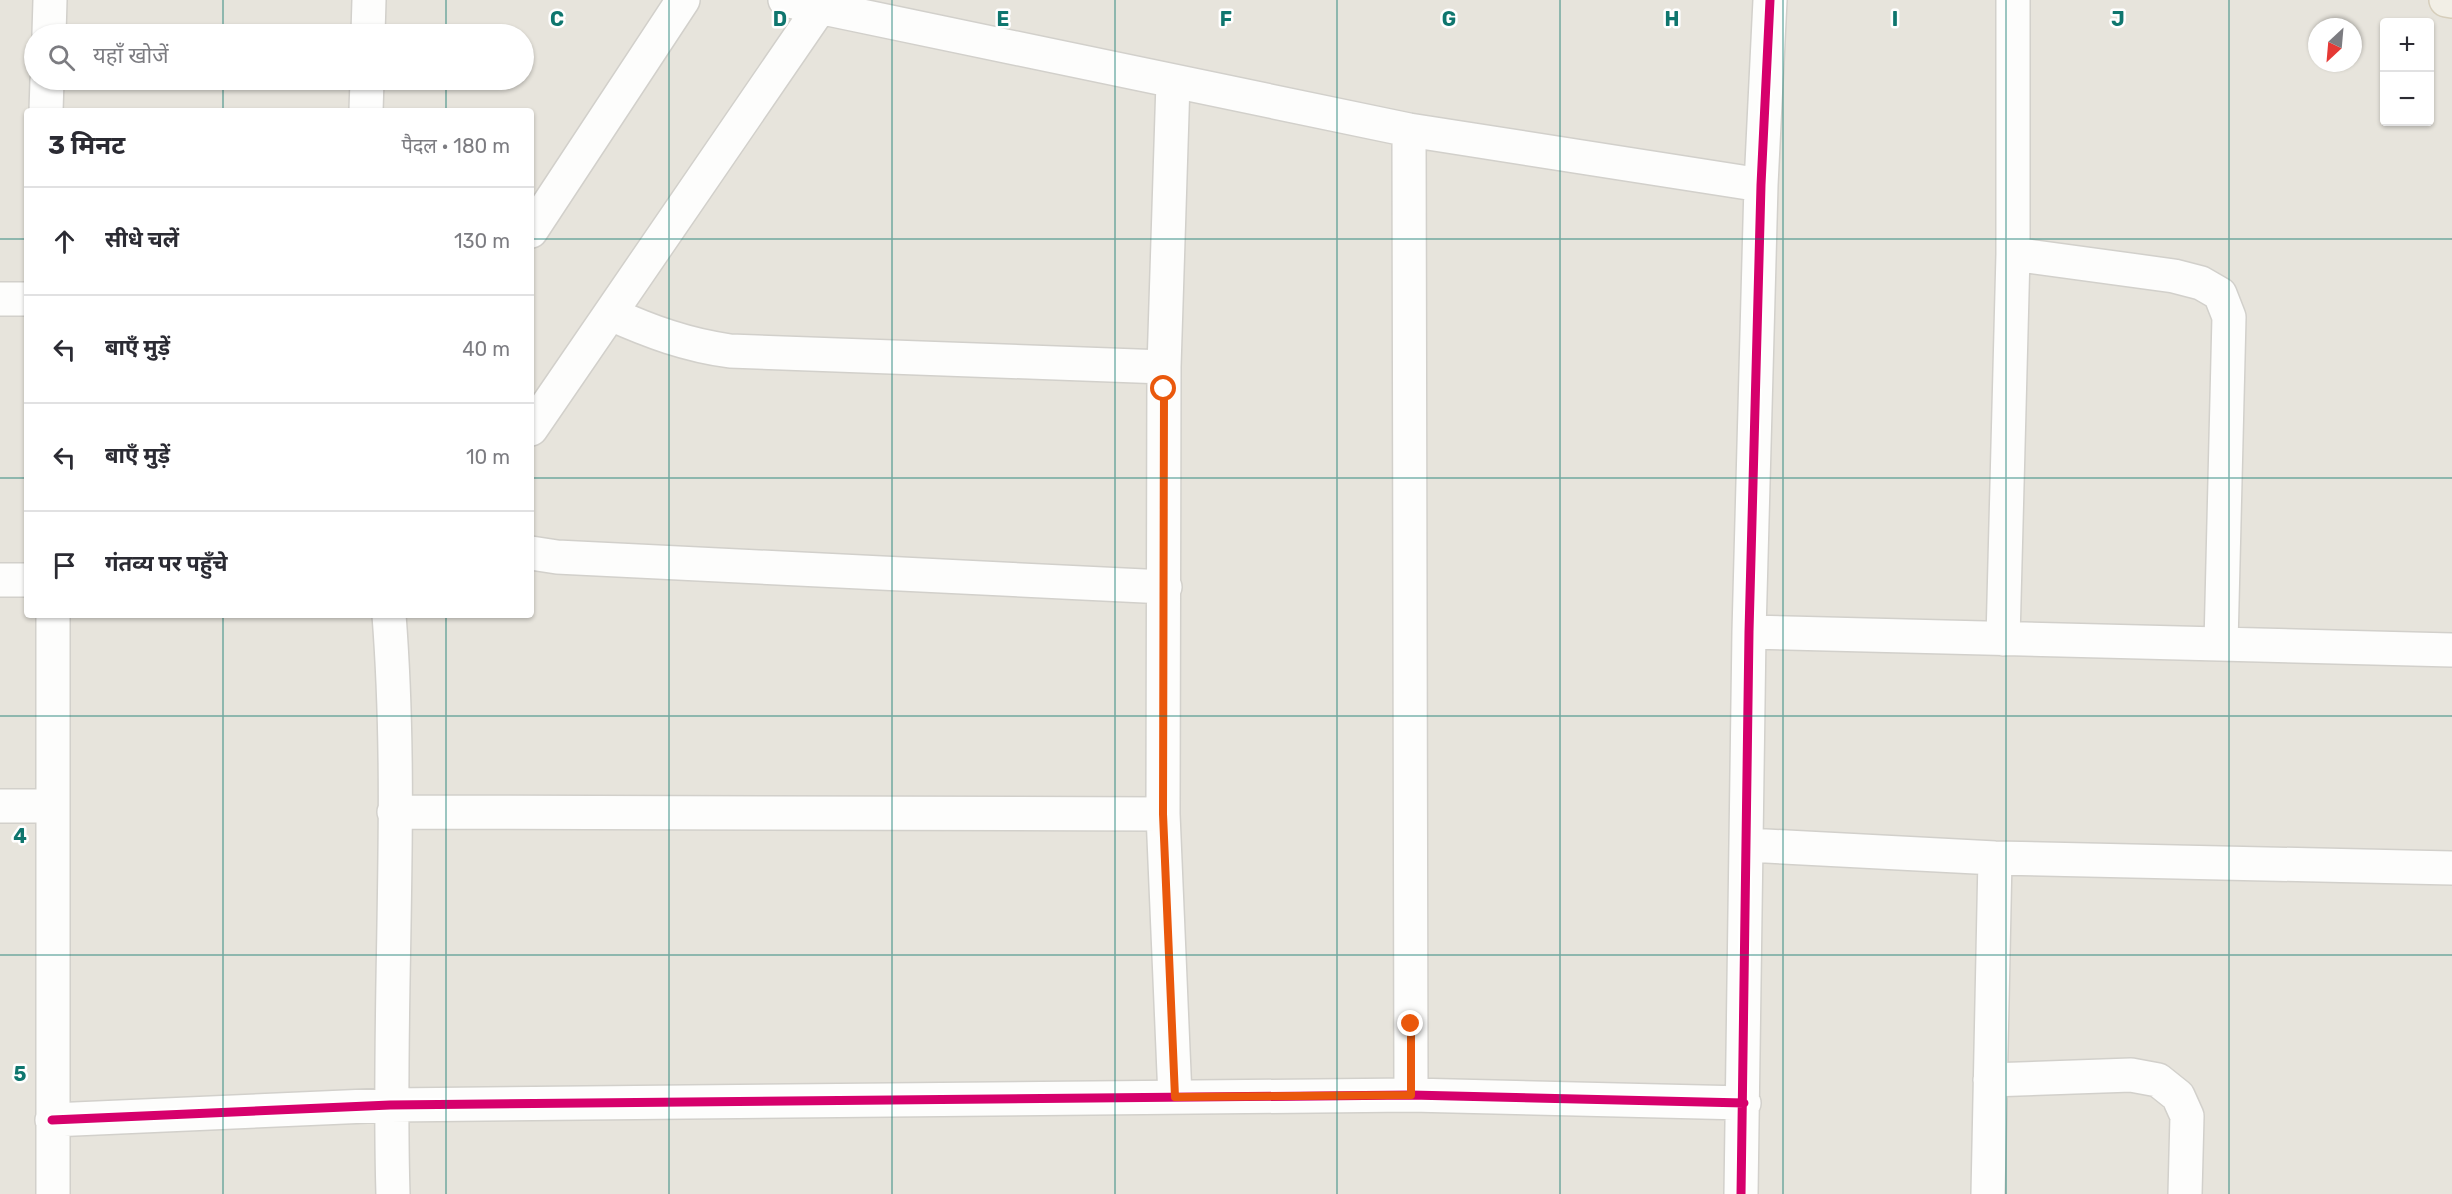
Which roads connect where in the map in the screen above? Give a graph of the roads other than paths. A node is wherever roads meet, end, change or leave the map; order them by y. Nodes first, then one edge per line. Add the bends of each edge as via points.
1 (50, 0) edge
2 (369, 0) edge
3 (683, 0) edge
4 (785, 0) edge
5 (1770, 0) edge
6 (2013, 0) edge
7 (2446, 0) edge
8 (2452, 1) edge
9 (823, 4) edge
10 (49, 24) edge
11 (368, 24) edge
12 (1173, 82) junction
13 (47, 90) edge
14 (367, 90) edge
15 (46, 108) edge
16 (366, 108) edge
17 (1409, 130) junction
18 (1761, 185) junction
19 (534, 226) edge
20 (2013, 254) junction
21 (0, 299) edge
22 (24, 299) edge
23 (611, 314) junction
24 (1164, 367) junction
25 (534, 425) edge
26 (534, 553) edge
27 (0, 580) edge
28 (24, 580) edge
29 (1164, 587) junction
30 (53, 618) edge
31 (390, 618) edge
32 (1749, 632) junction
33 (2002, 639) junction
34 (2221, 644) junction
35 (2452, 650) edge
36 (0, 806) edge
37 (52, 806) junction
38 (394, 812) junction
39 (1163, 814) junction
40 (1747, 845) junction
41 (1995, 858) junction
42 (2452, 868) edge
43 (1990, 1080) junction
44 (1411, 1095) junction
45 (1175, 1097) junction
46 (1744, 1102) junction
47 (390, 1105) junction
48 (52, 1120) junction
49 (53, 1194) edge
50 (393, 1194) edge
51 (1741, 1194) edge
52 (1988, 1194) edge
53 (2185, 1194) edge

1 - 10 street
2 - 11 street
3 - 19 street
4 - 9 street
5 - 18 street
6 - 20 street
7 - 8 main road
9 - 12 street
9 - 23 street
12 - 17 street
12 - 24 street
13 - 15 street
14 - 16 street
17 - 18 street
17 - 44 street
18 - 32 street
20 - 33 street
20 - 34 street via 2174,276 2201,283 2220,294 2229,317
21 - 22 street
23 - 24 street via 661,336 730,351
23 - 25 street
24 - 29 street
26 - 29 street
27 - 28 street
29 - 39 street
30 - 37 street
31 - 38 street
32 - 33 street
32 - 40 street
33 - 34 street
34 - 35 street
36 - 37 street
37 - 48 street
38 - 39 street
38 - 47 street
39 - 45 street
40 - 41 street
40 - 46 street
41 - 42 street
41 - 43 street
43 - 52 street
43 - 53 street via 2131,1075 2158,1080 2178,1096 2187,1116
44 - 45 street
44 - 46 street
45 - 47 street
46 - 51 street
47 - 48 street
47 - 50 street
48 - 49 street

